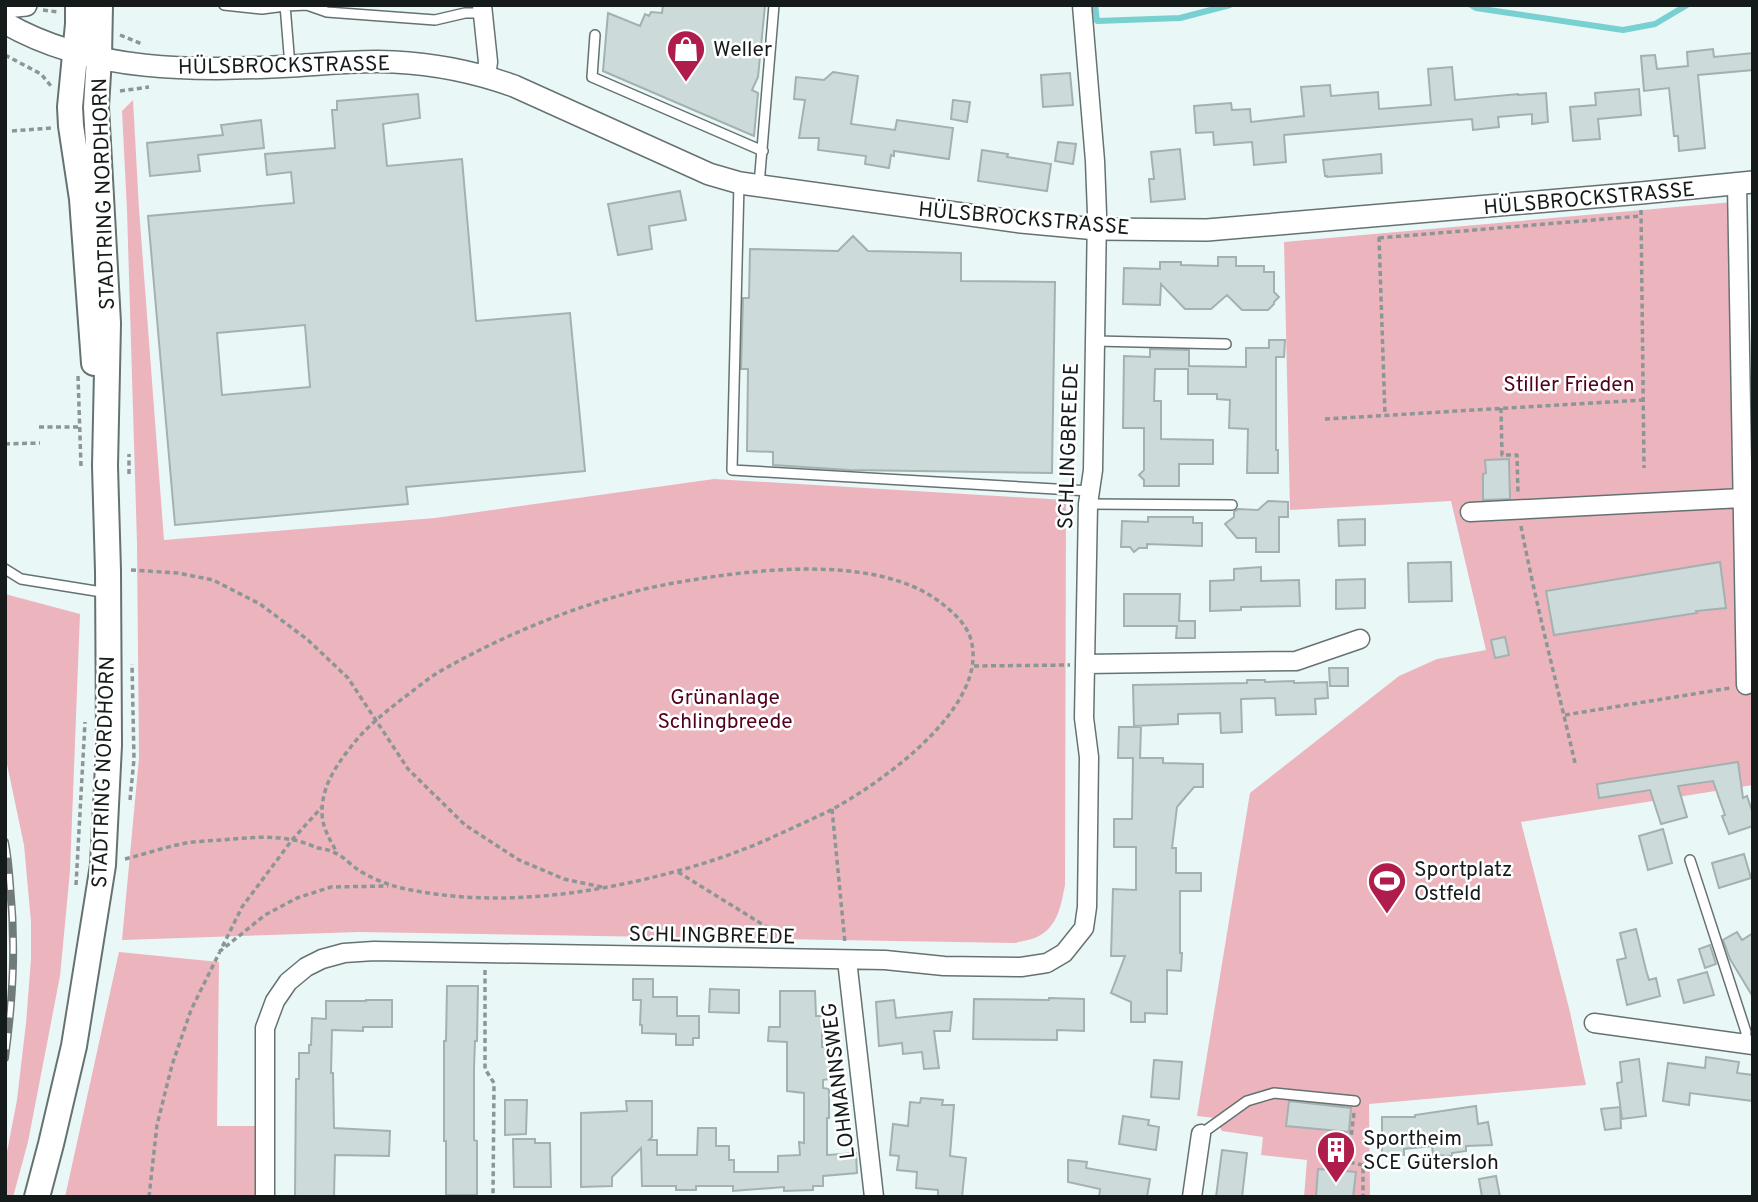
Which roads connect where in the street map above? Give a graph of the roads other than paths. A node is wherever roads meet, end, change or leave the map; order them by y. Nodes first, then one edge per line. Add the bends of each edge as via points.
1 (78, 5) edge
2 (100, 5) edge
3 (225, 5) edge
4 (774, 5) edge
5 (1082, 5) edge
6 (285, 6) edge
7 (5, 7) edge
8 (34, 7) edge
9 (482, 9) edge
10 (5, 23) edge
11 (595, 35) dead end
12 (87, 55) junction
13 (290, 66) junction
14 (486, 76) junction
15 (763, 151) junction
16 (1745, 183) edge
17 (749, 184) junction
18 (1097, 229) junction
19 (1095, 341) junction
20 (1226, 344) dead end
21 (1089, 497) junction
22 (1742, 498) junction
23 (1231, 505) dead end
24 (1470, 512) dead end
25 (5, 569) edge
26 (108, 593) junction
27 (1360, 639) dead end
28 (1086, 664) junction
29 (1746, 685) road end
30 (1690, 860) dead end
31 (847, 960) junction
32 (1594, 1023) dead end
33 (1749, 1044) edge
34 (1355, 1101) road end
35 (1201, 1133) joint
36 (37, 1197) edge
37 (265, 1197) edge
38 (874, 1197) edge
39 (1192, 1197) edge

1 - 12 main road, STADTRING NORDHORN
2 - 12 main road, STADTRING NORDHORN
3 - 6 lane
4 - 15 lane
5 - 18 street, SCHLINGBREEDE
6 - 9 lane via 435,20
6 - 13 lane
7 - 8 street
9 - 14 street
10 - 12 street, HÜLSBROCKSTRASSE via 51,45
11 - 15 lane via 592,77
12 - 13 street, HÜLSBROCKSTRASSE via 141,66
12 - 26 main road, STADTRING NORDHORN via 71,91 71,125 82,199 92,348 93,466
13 - 14 street, HÜLSBROCKSTRASSE via 394,62
14 - 17 street, HÜLSBROCKSTRASSE via 709,174
15 - 17 lane
16 - 18 street, HÜLSBROCKSTRASSE via 1207,230
16 - 22 street
17 - 18 street, HÜLSBROCKSTRASSE
17 - 21 lane via 732,470
18 - 19 street, SCHLINGBREEDE
19 - 20 lane
19 - 21 street, SCHLINGBREEDE
21 - 23 lane
21 - 28 street, SCHLINGBREEDE
22 - 24 street
22 - 29 street
25 - 26 lane via 21,579
26 - 36 main road, STADTRING NORDHORN via 109,745 103,865 74,1046
27 - 28 street via 1296,661
28 - 31 street, SCHLINGBREEDE via 1087,907 1084,928 1072,946 1047,963 1021,967
30 - 33 lane
31 - 37 street, SCHLINGBREEDE via 374,951 322,959 288,982 265,1028
31 - 38 street, LOHMANNSWEG
32 - 33 street
34 - 35 lane via 1274,1093 1247,1101
35 - 39 street

